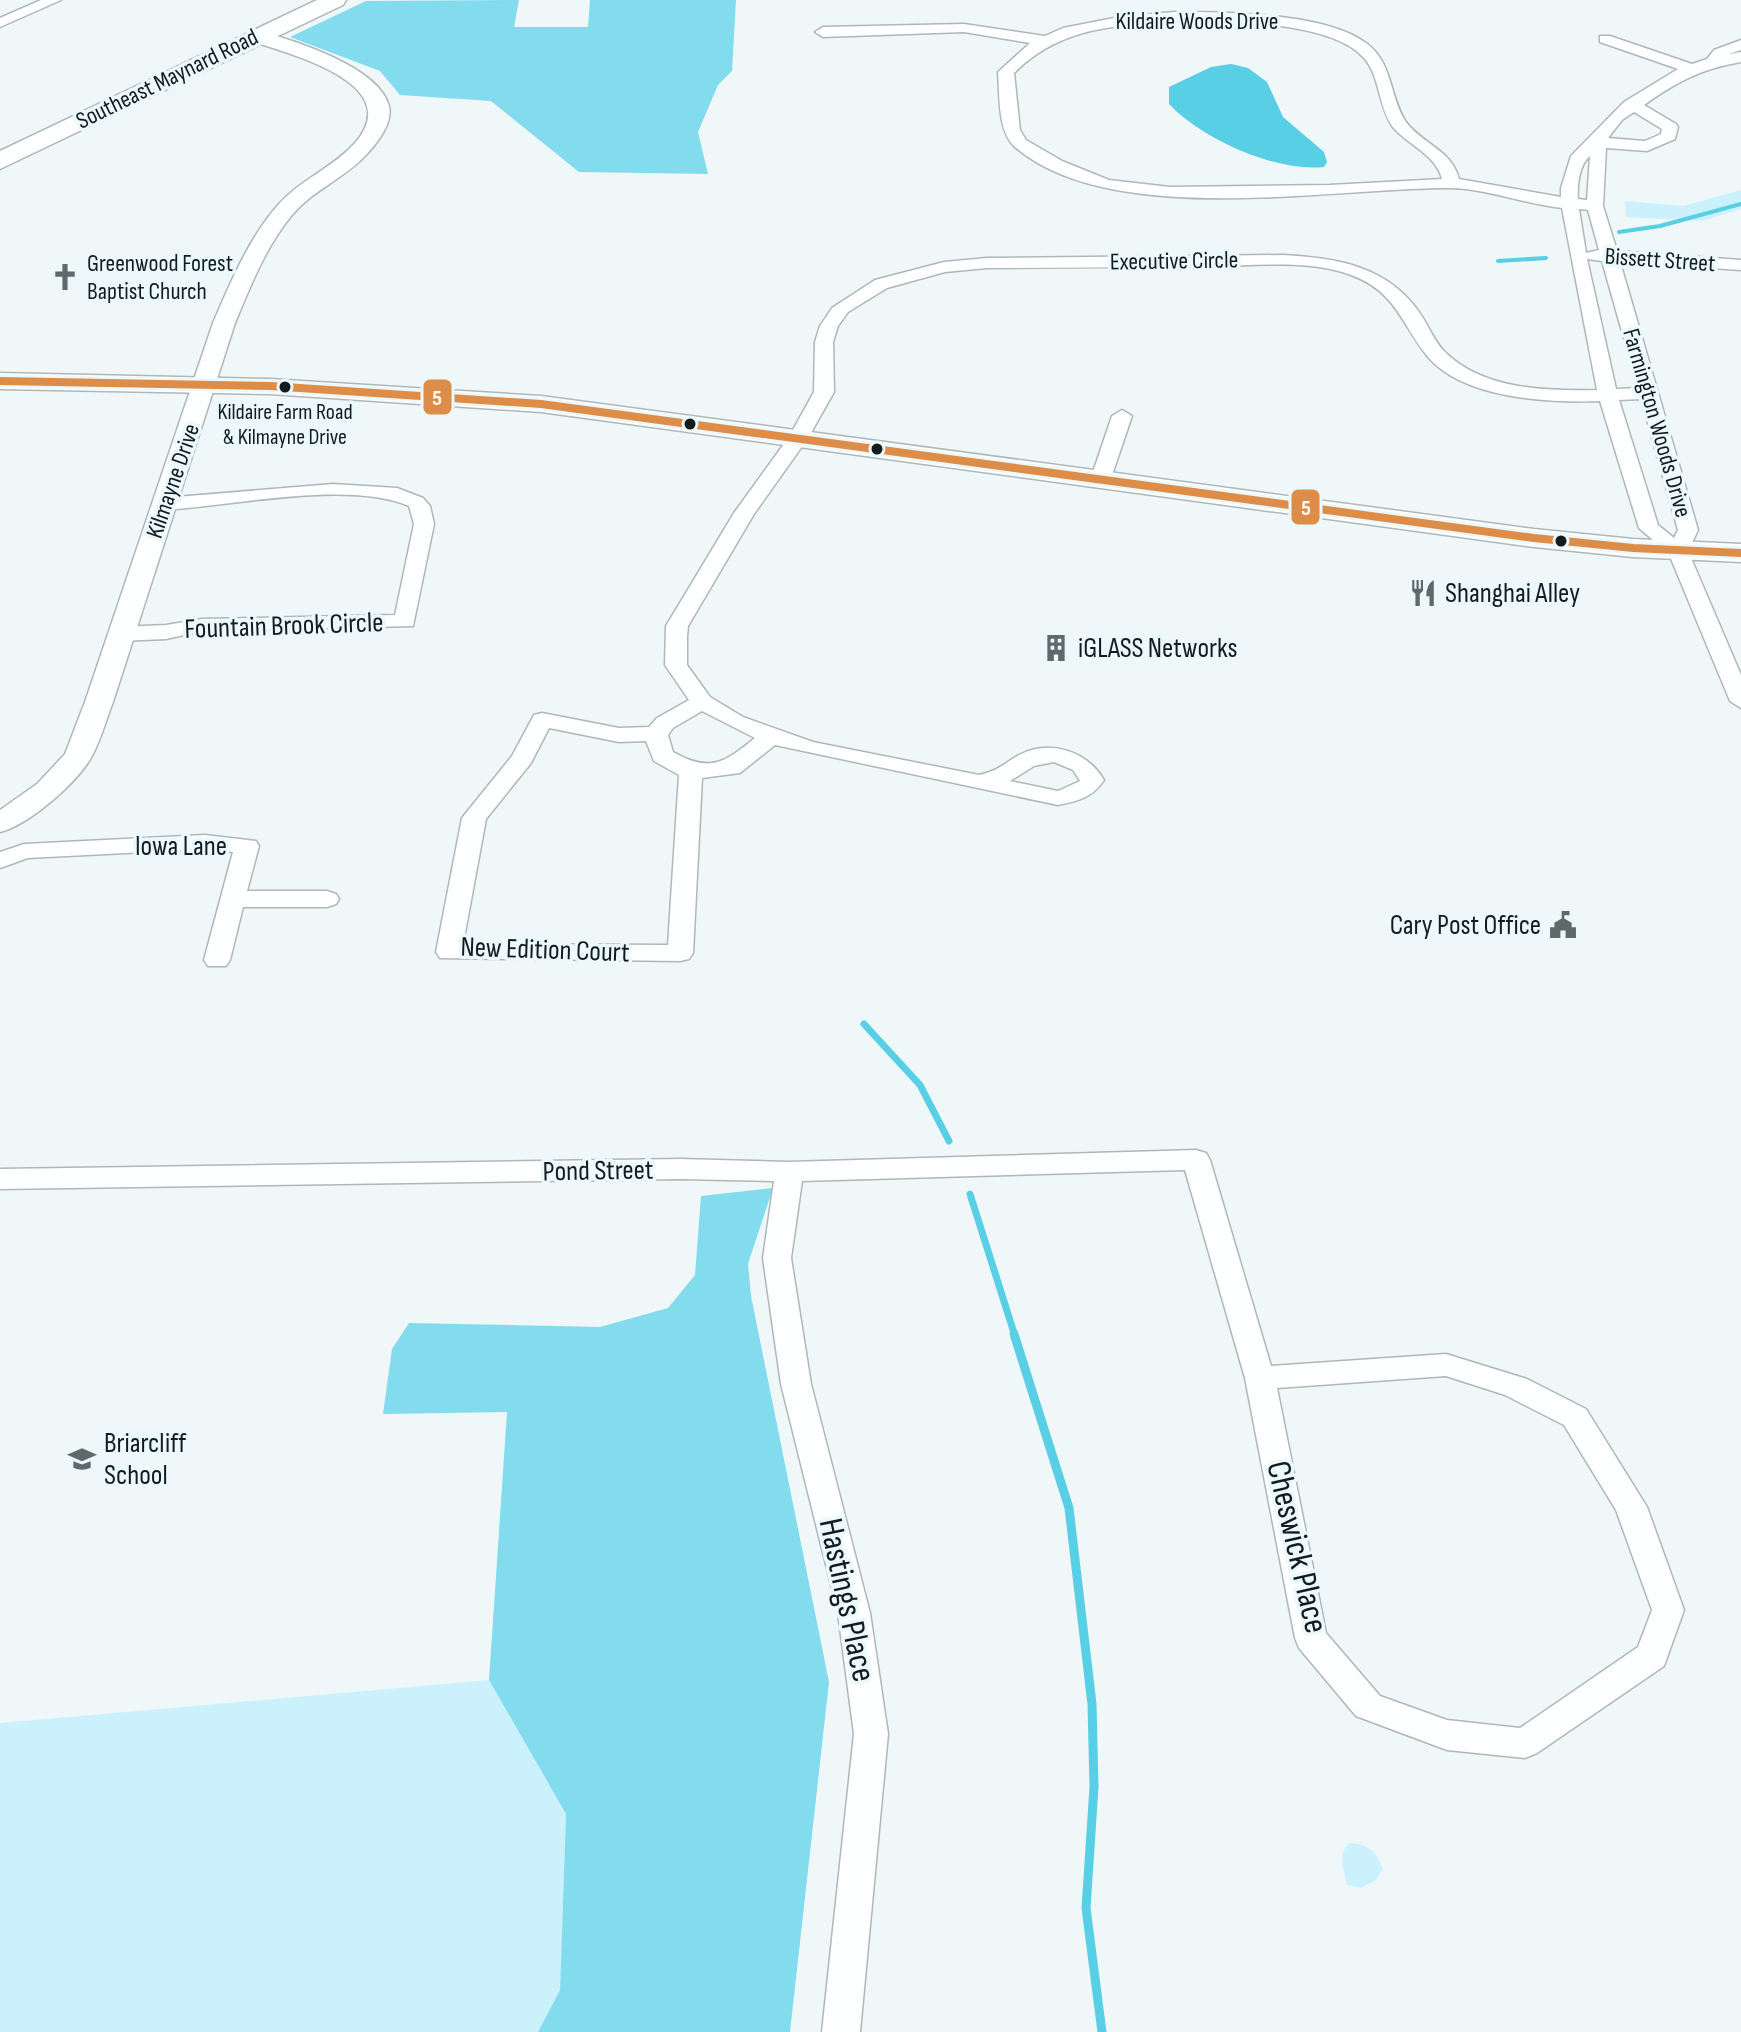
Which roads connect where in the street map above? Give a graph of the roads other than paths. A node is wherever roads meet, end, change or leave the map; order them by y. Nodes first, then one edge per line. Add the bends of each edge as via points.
1 (54, 0) edge
2 (335, 0) edge
3 (0, 23) edge
4 (823, 32) dead end
5 (255, 36) junction
6 (1605, 39) dead end
7 (1046, 41) junction
8 (1741, 45) edge
9 (1741, 57) edge
10 (1712, 62) junction
11 (1692, 69) junction
12 (1630, 105) junction
13 (1597, 142) junction
14 (3, 157) edge
15 (1451, 183) junction
16 (1568, 204) junction
17 (1595, 206) junction
18 (1578, 255) junction
19 (1610, 256) junction
20 (1741, 265) edge
21 (0, 381) edge
22 (206, 384) junction
23 (1649, 393) junction
24 (1608, 395) junction
25 (1122, 416) dead end
26 (798, 438) junction
27 (1101, 478) junction
28 (164, 504) junction
29 (1678, 551) junction
30 (1741, 553) edge
31 (120, 634) junction
32 (1741, 701) edge
33 (702, 702) junction
34 (656, 734) junction
35 (771, 737) junction
36 (691, 772) junction
37 (981, 782) dead end
38 (0, 823) edge
39 (0, 861) edge
40 (233, 899) junction
41 (327, 899) dead end
42 (217, 960) dead end
43 (1196, 1160) joint
44 (789, 1172) junction
45 (0, 1179) edge
46 (1260, 1378) junction
47 (841, 2032) edge

1 - 3 street
2 - 5 main road, Southeast Maynard Road
4 - 7 street via 964,28
5 - 14 main road, Southeast Maynard Road
5 - 22 street, Kilmayne Drive via 351,74 375,97 379,117 362,148 279,219 232,305
6 - 11 street
7 - 15 street, Kildaire Woods Drive via 1089,25 1145,18 1256,17 1328,29 1373,57 1399,123 1438,157
7 - 15 street, Kildaire Woods Drive via 1020,56 1006,72 1012,130 1038,157 1087,179 1170,192
8 - 10 street, Farmington Woods Drive via 1719,53
9 - 10 street, Farmington Woods Drive
10 - 11 street, Farmington Woods Drive
11 - 12 street, Farmington Woods Drive
12 - 13 street, Farmington Woods Drive
12 - 13 street via 1662,120 1670,127 1669,136 1647,146
13 - 16 street, Farmington Woods Drive via 1577,159
13 - 17 street, Farmington Woods Drive
15 - 16 street, Kildaire Woods Drive
16 - 17 street, Kildaire Woods Drive
16 - 18 street, Farmington Woods Drive
17 - 19 street, Farmington Woods Drive
18 - 19 street, Bissett Street
18 - 24 street, Farmington Woods Drive
19 - 20 street, Bissett Street
19 - 23 street, Farmington Woods Drive
21 - 22 main road
22 - 26 main road via 535,403
22 - 28 street, Kilmayne Drive
23 - 24 street, Executive Circle
23 - 29 street, Farmington Woods Drive via 1688,530
24 - 26 street, Executive Circle via 1510,389 1457,370 1435,352 1395,291 1342,267 1284,260 965,264 898,278 841,308 824,342 824,392
24 - 29 street, Farmington Woods Drive via 1649,528
25 - 27 street
26 - 27 main road
26 - 33 street, Executive Circle via 744,513 677,626 676,665
27 - 29 main road via 1534,538
28 - 31 street, Kilmayne Drive
28 - 31 street, Fountain Brook Circle via 376,490 415,501 424,524 405,621 202,625
29 - 30 main road
29 - 32 street
31 - 38 street, Kilmayne Drive via 78,756 47,790
33 - 34 street
33 - 35 street
34 - 36 street via 662,756
34 - 36 street, New Edition Court via 619,735 542,720 523,758 474,818 449,952 680,953
35 - 36 street via 732,768
35 - 37 street
39 - 40 street, Iowa Lane via 24,851 205,842 247,846
40 - 41 street
40 - 42 street, Iowa Lane
43 - 44 street, Pond Street
43 - 46 street, Cheswick Place
44 - 45 street, Pond Street
44 - 47 street, Hastings Place via 777,1258 796,1384 854,1613 871,1734
46 - 46 street, Cheswick Place via 1446,1365 1516,1387 1575,1417 1631,1507 1668,1610 1652,1656 1525,1743 1447,1735 1368,1706 1311,1638

